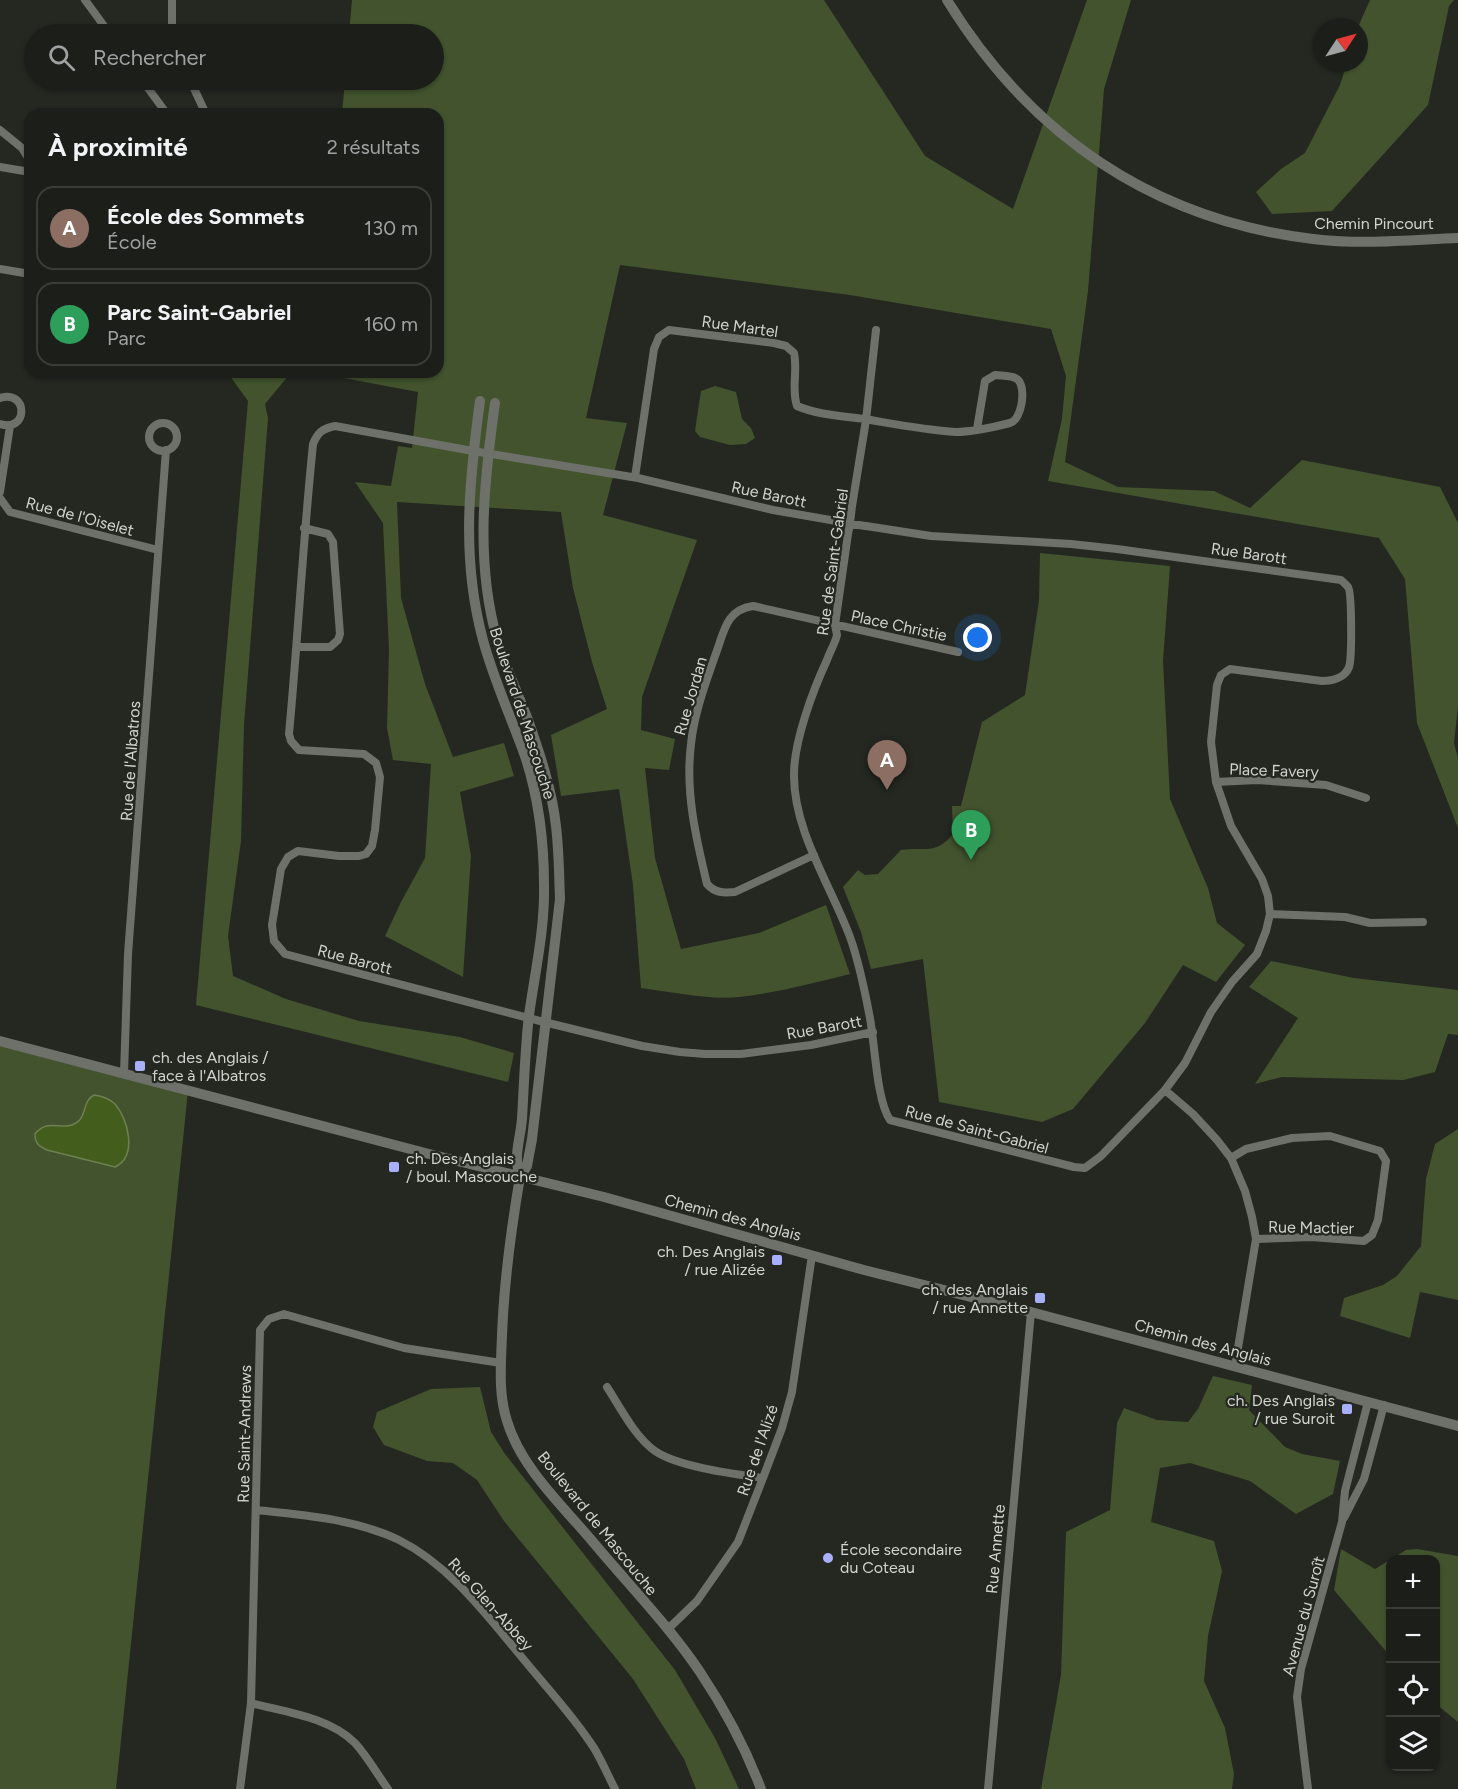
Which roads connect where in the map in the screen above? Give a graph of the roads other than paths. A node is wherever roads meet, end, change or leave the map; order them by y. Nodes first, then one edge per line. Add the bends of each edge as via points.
1 (85, 0) edge
2 (172, 0) edge
3 (947, 0) edge
4 (103, 24) edge
5 (172, 24) edge
6 (149, 90) edge
7 (195, 90) edge
8 (163, 108) edge
9 (203, 108) edge
10 (0, 130) edge
11 (24, 151) edge
12 (0, 167) edge
13 (24, 170) edge
14 (1458, 237) edge
15 (0, 269) edge
16 (24, 273) edge
17 (876, 330) dead end
18 (0, 398) edge
19 (480, 401) dead end
20 (495, 403) dead end
21 (866, 420) junction
22 (0, 424) edge
23 (10, 426) junction
24 (977, 429) junction
25 (166, 450) dead end
26 (473, 452) junction
27 (488, 454) junction
28 (635, 477) junction
29 (0, 492) edge
30 (0, 498) edge
31 (850, 524) junction
32 (304, 528) junction
33 (158, 550) junction
34 (1350, 622) joint
35 (835, 626) junction
36 (297, 647) junction
37 (958, 652) dead end
38 (1216, 782) junction
39 (1366, 798) dead end
40 (814, 855) junction
41 (1270, 914) junction
42 (1423, 922) dead end
43 (529, 1018) junction
44 (544, 1022) junction
45 (873, 1032) junction
46 (0, 1041) edge
47 (124, 1074) junction
48 (1165, 1090) junction
49 (1231, 1158) junction
50 (520, 1177) junction
51 (1256, 1239) junction
52 (812, 1254) junction
53 (1031, 1312) junction
54 (501, 1363) junction
55 (1234, 1366) junction
56 (607, 1387) dead end
57 (1368, 1402) junction
58 (1384, 1405) junction
59 (1458, 1425) edge
60 (764, 1478) junction
61 (256, 1510) junction
62 (1342, 1522) junction
63 (668, 1629) junction
64 (251, 1703) junction
65 (240, 1789) edge
66 (388, 1789) edge
67 (615, 1789) edge
68 (761, 1789) edge
69 (987, 1789) edge
70 (1308, 1789) edge

1 - 4 street
2 - 5 street
3 - 14 street, Chemin Pincourt via 984,55 1022,100 1097,161 1168,200 1231,224 1314,240
6 - 8 street
7 - 9 street
10 - 11 street
12 - 13 street
15 - 16 street
17 - 21 street, Rue de Saint-Gabriel
18 - 23 street via 10,397 21,406 21,416
19 - 26 street, Boulevard de Mascouche
20 - 27 street, Boulevard de Mascouche
21 - 24 street, Rue Martel via 958,432
21 - 28 street, Rue Martel via 810,412 797,406 793,395 794,353 786,346 669,330 659,337 654,349
21 - 31 street, Rue de Saint-Gabriel
22 - 23 street
23 - 29 street
24 - 24 street, Rue Martel via 1013,422 1018,417 1022,386 1019,381 995,375 985,381
25 - 33 street, Rue de l'Albatros
26 - 27 street, Rue Barott
26 - 32 street, Rue Barott via 335,426 322,429 313,444
26 - 43 street, Boulevard de Mascouche via 468,525 479,623 498,688 527,763 542,833 544,906
27 - 28 street, Rue Barott
27 - 44 street, Boulevard de Mascouche via 482,536 492,614 497,639 540,757 556,826 560,899
28 - 31 street, Rue Barott
30 - 33 street, Rue de l'Oiselet via 10,512
31 - 34 street, Rue Barott via 931,536 1117,549 1341,580 1349,588
31 - 35 street, Rue de Saint-Gabriel
32 - 36 street, Rue Barott
32 - 36 street via 328,534 333,542 340,634 330,646
33 - 47 street, Rue de l'Albatros via 128,954
34 - 38 street, Rue de Saint-Gabriel via 1349,666 1333,681 1230,669 1221,675 1211,742
35 - 37 street, Place Christie
35 - 40 street, Rue de Saint-Gabriel via 836,642 804,722 794,761 798,807
35 - 40 street, Rue Jordan via 753,606 741,608 729,617 700,700 691,744 689,784 694,829 706,884 712,890 735,891
36 - 43 street, Rue Barott via 291,741 299,750 364,754 376,763 380,777 374,838 366,854 339,856 298,851 288,857 281,869 272,925 274,941 285,954
38 - 39 street, Place Favery via 1257,780 1326,786
38 - 41 street, Rue de Saint-Gabriel via 1231,826 1262,879
40 - 45 street, Rue de Saint-Gabriel via 858,963
41 - 42 street via 1336,916 1370,923
41 - 48 street, Rue de Saint-Gabriel via 1257,954 1211,1012 1185,1063
43 - 44 street, Rue Barott
43 - 50 street, Boulevard de Mascouche via 515,1163
44 - 45 street, Rue Barott via 642,1046 705,1054 811,1046
44 - 50 street, Boulevard de Mascouche via 530,1148 527,1166
45 - 48 street, Rue de Saint-Gabriel via 881,1092 890,1120 1074,1167 1085,1168 1101,1156
46 - 47 street, Chemin des Anglais
47 - 50 street, Chemin des Anglais
48 - 49 street via 1193,1114
49 - 51 street via 1245,1191
49 - 51 street, Rue Mactier via 1246,1149 1292,1138 1330,1137 1380,1151 1386,1161 1378,1220 1372,1235 1364,1241 1311,1237
50 - 52 street, Chemin des Anglais
50 - 54 street, Boulevard de Mascouche via 507,1260
51 - 55 street
52 - 53 street, Chemin des Anglais
52 - 60 street, Rue de l'Alizé via 792,1392
53 - 55 street, Chemin des Anglais
53 - 69 street, Rue Annette
54 - 61 street, Rue Saint-Andrews via 404,1348 284,1314 269,1319 260,1330 259,1341
54 - 63 street, Boulevard de Mascouche via 502,1399 514,1440 539,1478
55 - 57 street, Chemin des Anglais
56 - 60 street via 632,1427 655,1451 682,1462
57 - 58 street, Chemin des Anglais
57 - 62 street, Avenue du Suroît via 1345,1491
58 - 59 street, Chemin des Anglais
58 - 62 street, Avenue du Suroît via 1364,1479
60 - 63 street, Rue de l'Alizé via 738,1542 697,1601
61 - 64 street, Rue Saint-Andrews
61 - 67 street, Rue Glen-Abbey via 314,1515 364,1526 399,1540 439,1565 488,1615 566,1709 595,1750
62 - 70 street, Avenue du Suroît via 1300,1669 1297,1697
63 - 68 street, Boulevard de Mascouche via 715,1695
64 - 65 street, Rue Saint-Andrews
64 - 66 street via 342,1733 356,1745

